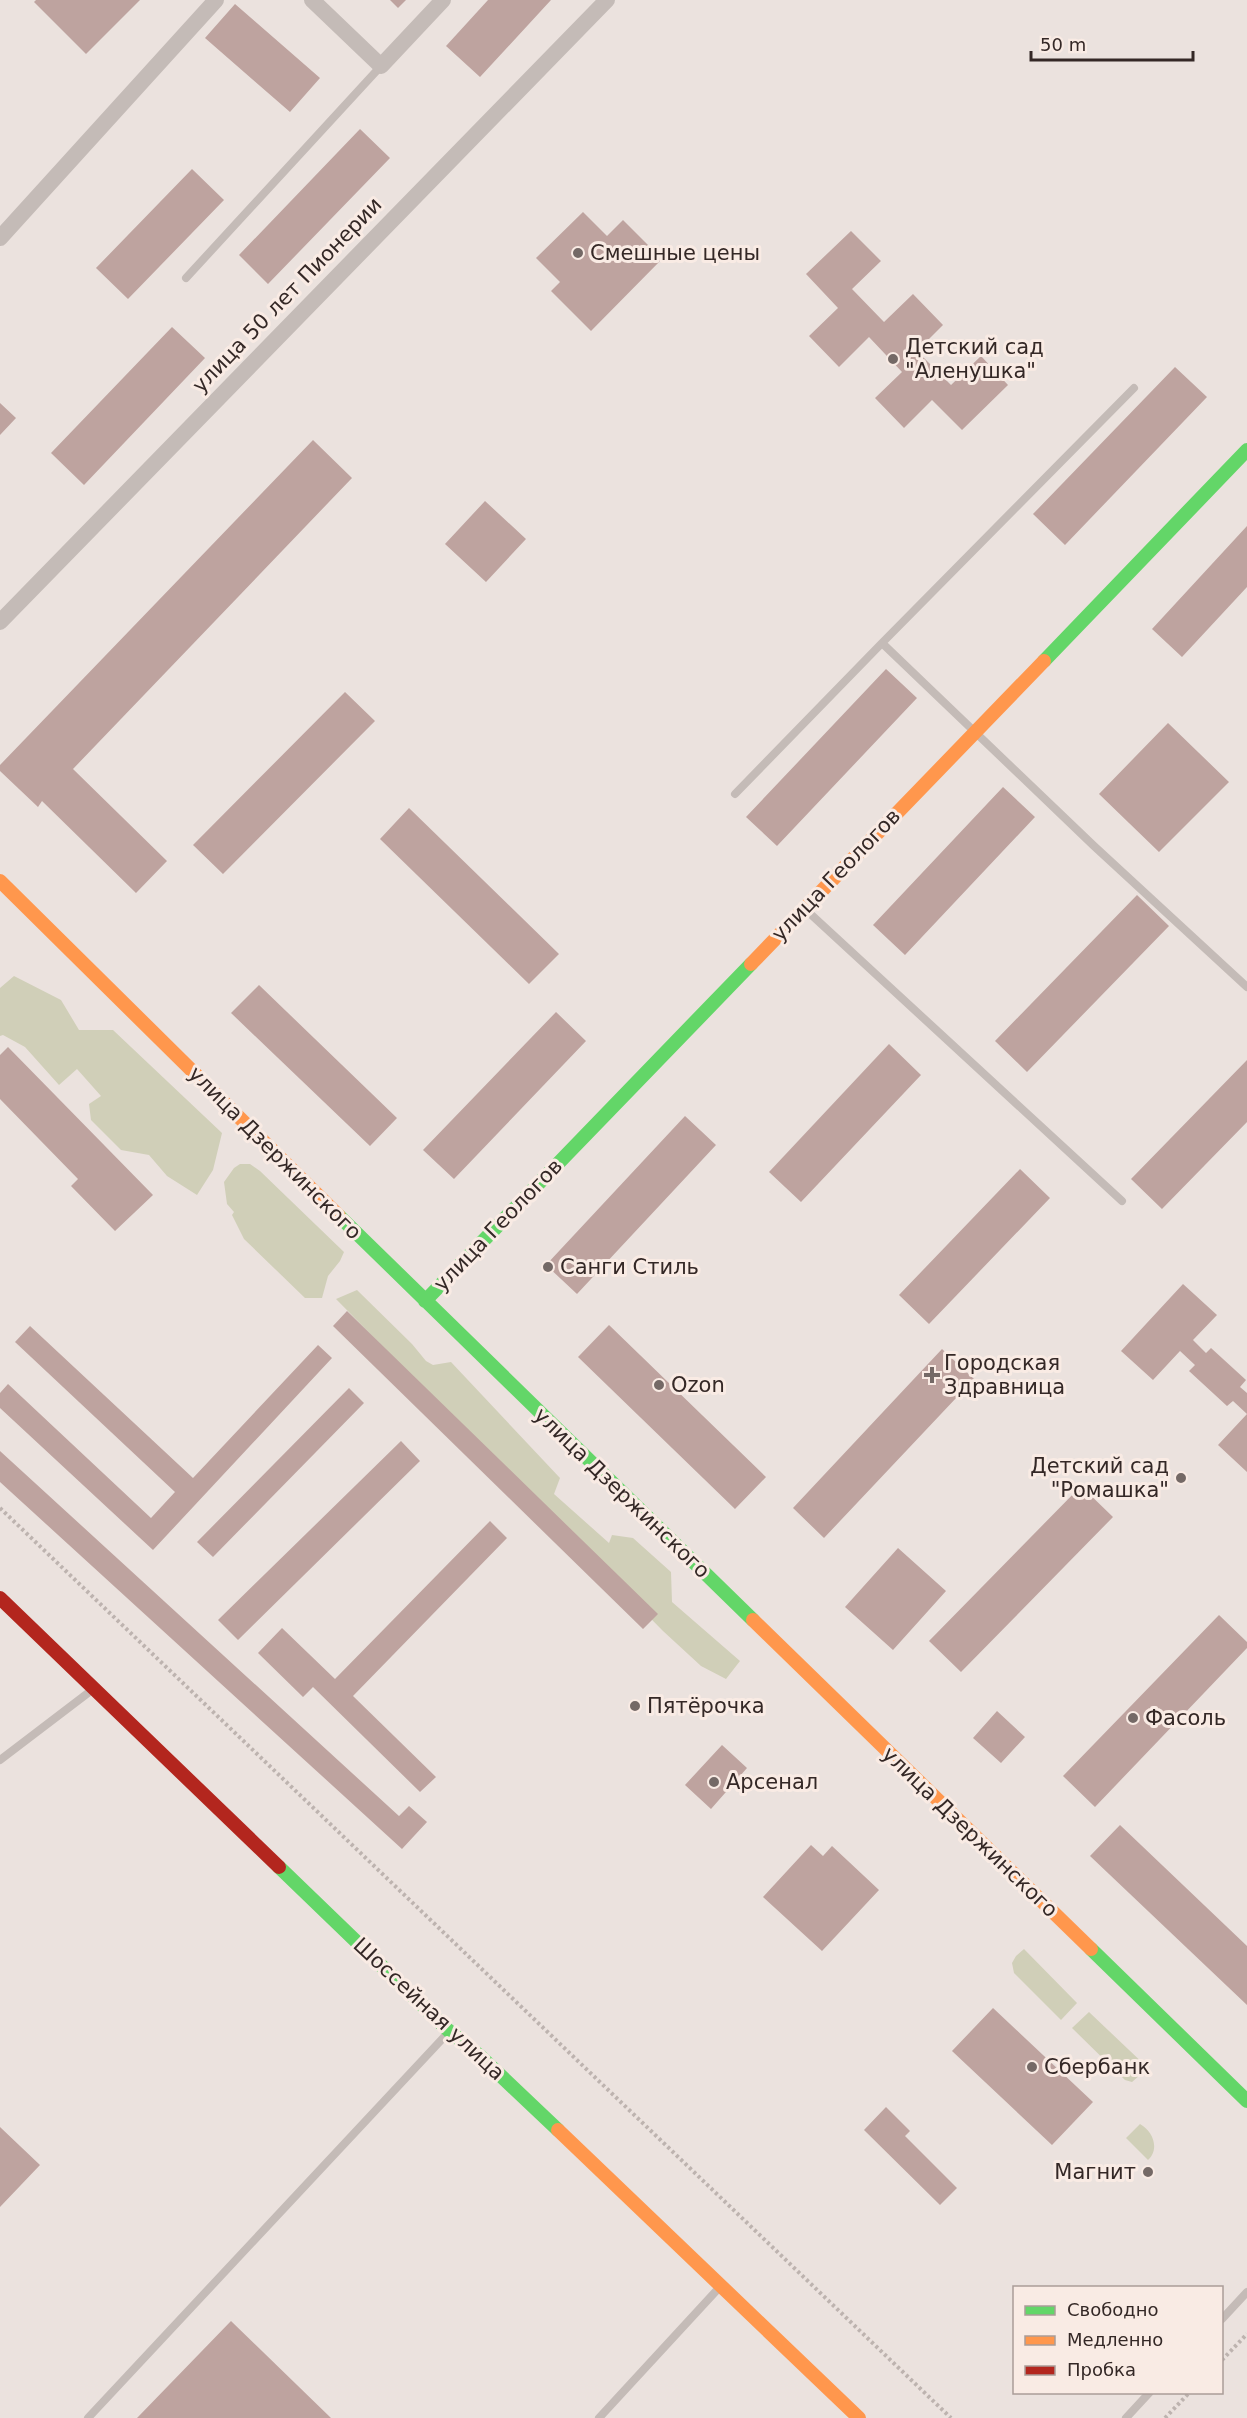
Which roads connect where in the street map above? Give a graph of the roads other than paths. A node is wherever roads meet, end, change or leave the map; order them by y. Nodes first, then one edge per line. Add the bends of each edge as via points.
1 (216, 0) edge
2 (312, 0) edge
3 (443, 0) edge
4 (607, 0) edge
5 (381, 66) junction
6 (0, 238) edge
7 (186, 278) dead end
8 (1134, 388) dead end
9 (1247, 450) edge
10 (0, 622) edge
11 (882, 643) junction
12 (975, 732) junction
13 (735, 794) dead end
14 (0, 881) edge
15 (804, 908) junction
16 (1247, 987) edge
17 (1122, 1201) dead end
18 (425, 1301) junction
19 (0, 1598) edge
20 (95, 1689) junction
21 (0, 1760) edge
22 (449, 2031) junction
23 (1247, 2101) edge
24 (721, 2286) junction
25 (1247, 2292) edge
26 (1223, 2317) edge
27 (1148, 2394) edge
28 (88, 2418) edge
29 (599, 2418) edge
30 (859, 2418) edge
31 (1126, 2418) edge

1 - 6 street
2 - 5 street
3 - 5 street
4 - 10 street, улица 50 лет Пионерии
5 - 7 lane
8 - 11 lane
9 - 12 main road, улица Геологов
11 - 12 lane
11 - 13 lane
12 - 15 main road, улица Геологов
12 - 16 lane
14 - 18 main road, улица Дзержинского
15 - 17 lane
15 - 18 main road, улица Геологов
18 - 23 main road, улица Дзержинского
19 - 20 main road, Шоссейная улица
20 - 21 lane
20 - 22 main road, Шоссейная улица
22 - 24 main road, Шоссейная улица
22 - 28 lane
24 - 29 lane
24 - 30 main road, Шоссейная улица
25 - 26 lane
27 - 31 lane

